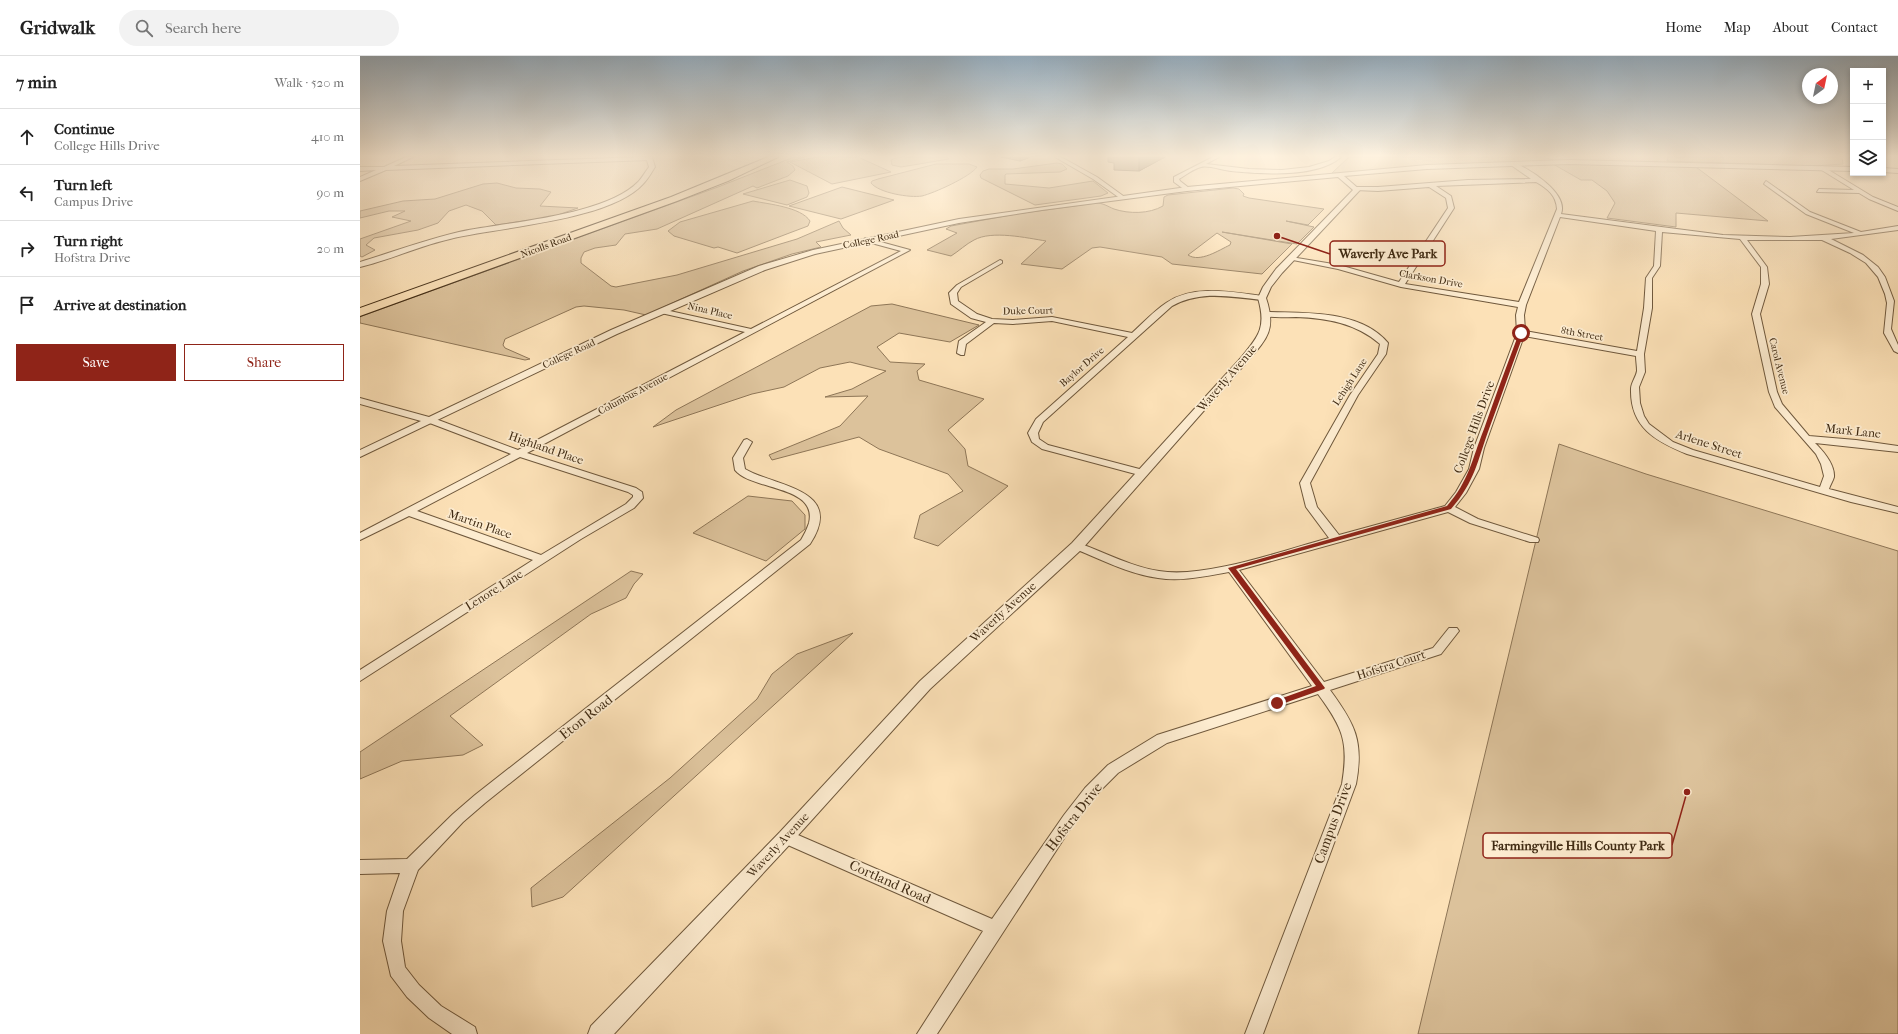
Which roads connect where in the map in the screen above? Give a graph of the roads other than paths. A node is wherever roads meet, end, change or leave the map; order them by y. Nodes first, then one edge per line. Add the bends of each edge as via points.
1 (604, 203) edge
2 (639, 203) edge
3 (664, 203) edge
4 (1090, 203) edge
5 (1345, 203) edge
6 (1450, 203) edge
7 (1559, 203) edge
8 (1793, 203) edge
9 (1884, 203) edge
10 (1898, 209) edge
11 (1558, 215) junction
12 (1659, 228) junction
13 (1898, 228) edge
14 (1860, 233) junction
15 (1741, 237) junction
16 (1823, 238) junction
17 (866, 240) junction
18 (1291, 258) junction
19 (1000, 262) dead end
20 (361, 264) edge
21 (1401, 285) junction
22 (394, 295) junction
23 (1262, 298) junction
24 (1522, 305) junction
25 (664, 311) junction
26 (360, 313) edge
27 (1266, 314) junction
28 (992, 321) junction
29 (752, 331) junction
30 (1521, 333) junction
31 (1134, 336) junction
32 (1898, 352) edge
33 (961, 354) dead end
34 (1640, 354) junction
35 (360, 401) edge
36 (430, 420) junction
37 (1806, 439) junction
38 (747, 442) dead end
39 (1898, 449) edge
40 (360, 454) edge
41 (520, 454) junction
42 (1143, 473) junction
43 (1823, 491) junction
44 (630, 506) joint
45 (1449, 508) junction
46 (1898, 510) edge
47 (408, 512) junction
48 (360, 538) edge
49 (1337, 540) junction
50 (1534, 540) dead end
51 (1077, 546) junction
52 (543, 560) junction
53 (1232, 568) junction
54 (1453, 631) dead end
55 (360, 676) edge
56 (1321, 688) junction
57 (786, 836) junction
58 (411, 866) junction
59 (360, 867) edge
60 (995, 928) junction
61 (468, 1034) edge
62 (599, 1034) edge
63 (926, 1034) edge
64 (1254, 1034) edge

1 - 20 street via 543,220 453,236
2 - 22 highway, Nicolls Road
3 - 22 highway, Nicolls Road
4 - 17 street, College Road via 975,219
5 - 18 street
6 - 21 street via 1451,208
7 - 11 street, College Hills Drive
8 - 14 street via 1808,213
9 - 10 street
11 - 12 street
11 - 24 street, College Hills Drive
12 - 15 street
12 - 34 street, Arlene Street via 1656,266 1649,278 1648,308
13 - 14 street
14 - 16 street
15 - 16 street
15 - 37 street, Carol Avenue via 1764,267 1766,284 1756,314 1773,392 1778,405
16 - 32 street via 1865,258 1883,278 1891,304 1887,330
17 - 25 street, College Road via 808,253 762,268
17 - 29 street, Columbus Avenue via 907,250
18 - 21 street, Clarkson Drive via 1339,267
18 - 23 street via 1267,287
19 - 28 street via 959,286 952,296 957,305 968,313
21 - 24 street, Clarkson Drive
22 - 26 highway
23 - 27 street, Waverly Avenue
23 - 31 street, Baylor Drive via 1203,293 1188,295 1169,304
24 - 30 street, College Hills Drive
25 - 29 street, Nina Place
25 - 36 street, College Road
27 - 42 street, Waverly Avenue via 1265,330 1258,343
27 - 49 street, Lehigh Lane via 1320,316 1377,335 1384,343 1382,354 1354,396 1305,483 1306,496 1312,510
28 - 31 street, Duke Court via 1052,319
28 - 33 street, Duke Court via 962,343
29 - 41 street, Columbus Avenue
30 - 34 street, 8th Street
30 - 45 street, College Hills Drive via 1479,448 1474,469 1461,493
31 - 42 street, Baylor Drive via 1039,421 1033,433 1035,440 1045,447
34 - 43 street, Arlene Street via 1641,372 1635,387 1636,403 1644,426 1657,437 1690,452
35 - 36 street
36 - 40 street, College Road
36 - 41 street, Highland Place
37 - 39 street, Mark Lane
37 - 43 street, Carol Avenue via 1820,453 1826,464 1829,476
38 - 58 street, Eton Road via 738,458 740,470 765,482 793,490 802,495 814,509 816,520 806,542 480,799
41 - 44 street, Highland Place via 632,490 638,494 638,498
41 - 47 street, Columbus Avenue
42 - 51 street, Waverly Avenue
43 - 46 street, Arlene Street
44 - 52 street, Lenore Lane
45 - 49 street
45 - 50 street via 1474,520
47 - 48 street, Columbus Avenue
47 - 52 street, Martin Place
49 - 53 street
51 - 53 street via 1159,575 1191,575
51 - 57 street, Waverly Avenue via 925,685
52 - 55 street, Lenore Lane
53 - 56 street, Campus Drive
54 - 56 street, Hofstra Court via 1437,651
56 - 60 street, Hofstra Drive via 1162,739 1113,769 1090,792 1069,819
56 - 64 street, Campus Drive via 1341,715 1352,739 1354,758 1349,784
57 - 60 street, Cortland Road
57 - 62 street, Waverly Avenue
58 - 59 street
58 - 61 street, Eton Road via 395,911 392,941 397,970 413,991 435,1012
60 - 63 street, Hofstra Drive

